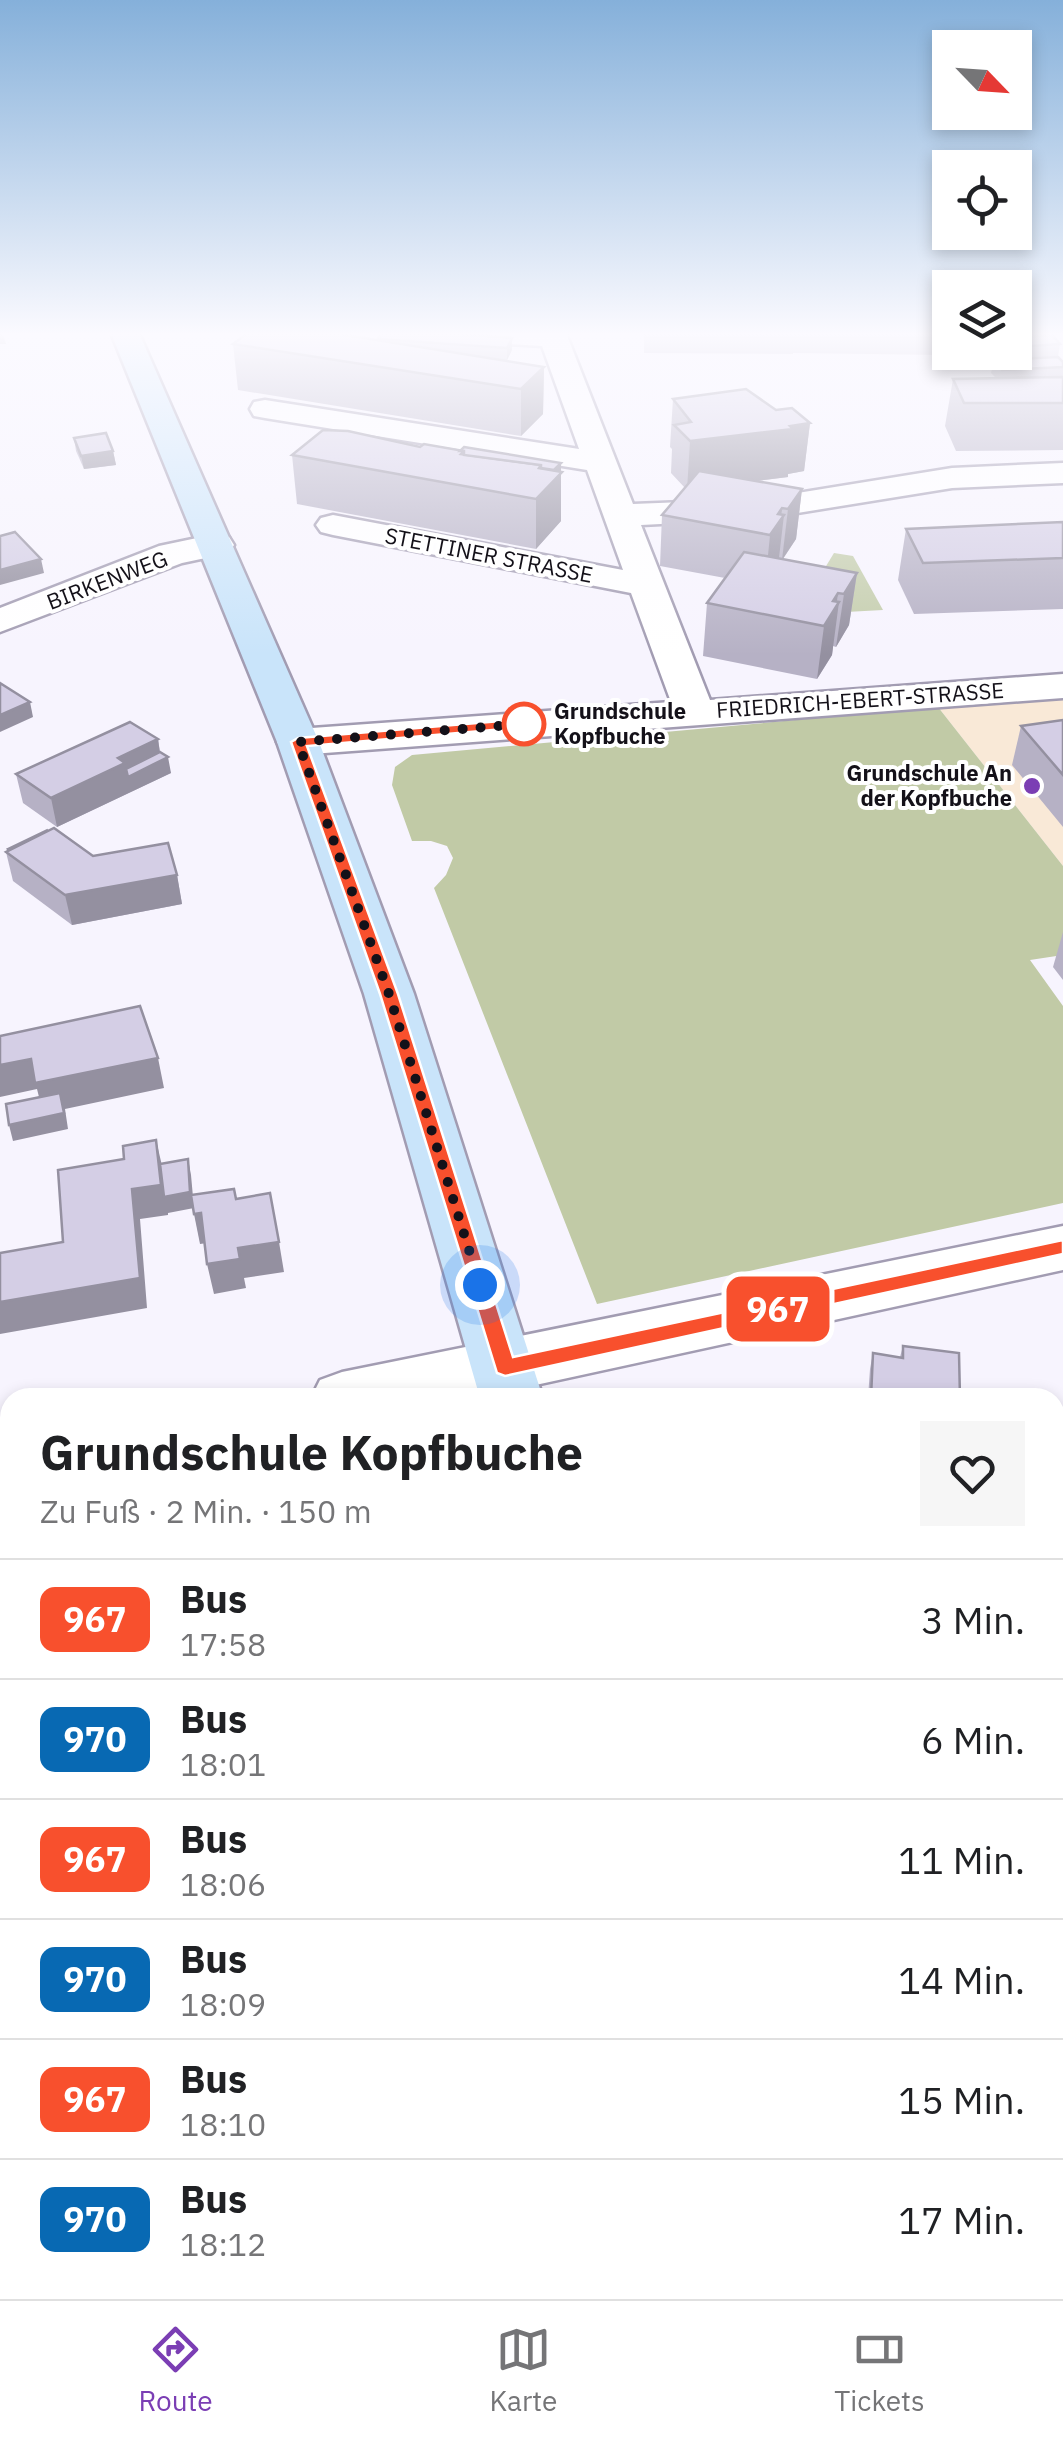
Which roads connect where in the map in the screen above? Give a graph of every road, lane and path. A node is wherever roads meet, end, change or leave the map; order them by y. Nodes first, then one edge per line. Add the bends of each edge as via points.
1 (171, 440) edge
2 (463, 440) edge
3 (593, 440) edge
4 (601, 462) junction
5 (1063, 473) edge
6 (622, 515) junction
7 (333, 525) dead end
8 (216, 546) junction
9 (644, 586) junction
10 (0, 620) edge
11 (1063, 686) edge
12 (694, 711) junction
13 (298, 742) junction
14 (1063, 1248) edge
15 (508, 1382) edge
16 (446, 1388) edge

1 - 8 street
2 - 4 street
3 - 4 street
4 - 6 street
5 - 6 street via 952,478 760,509
6 - 9 street
7 - 9 street, STETTINER STRASSE
8 - 10 street, BIRKENWEG via 172,554
8 - 13 street
9 - 12 street
11 - 12 street, FRIEDRICH-EBERT-STRASSE
12 - 13 street, FRIEDRICH-EBERT-STRASSE
13 - 15 street via 389,994
14 - 15 street
15 - 16 street

